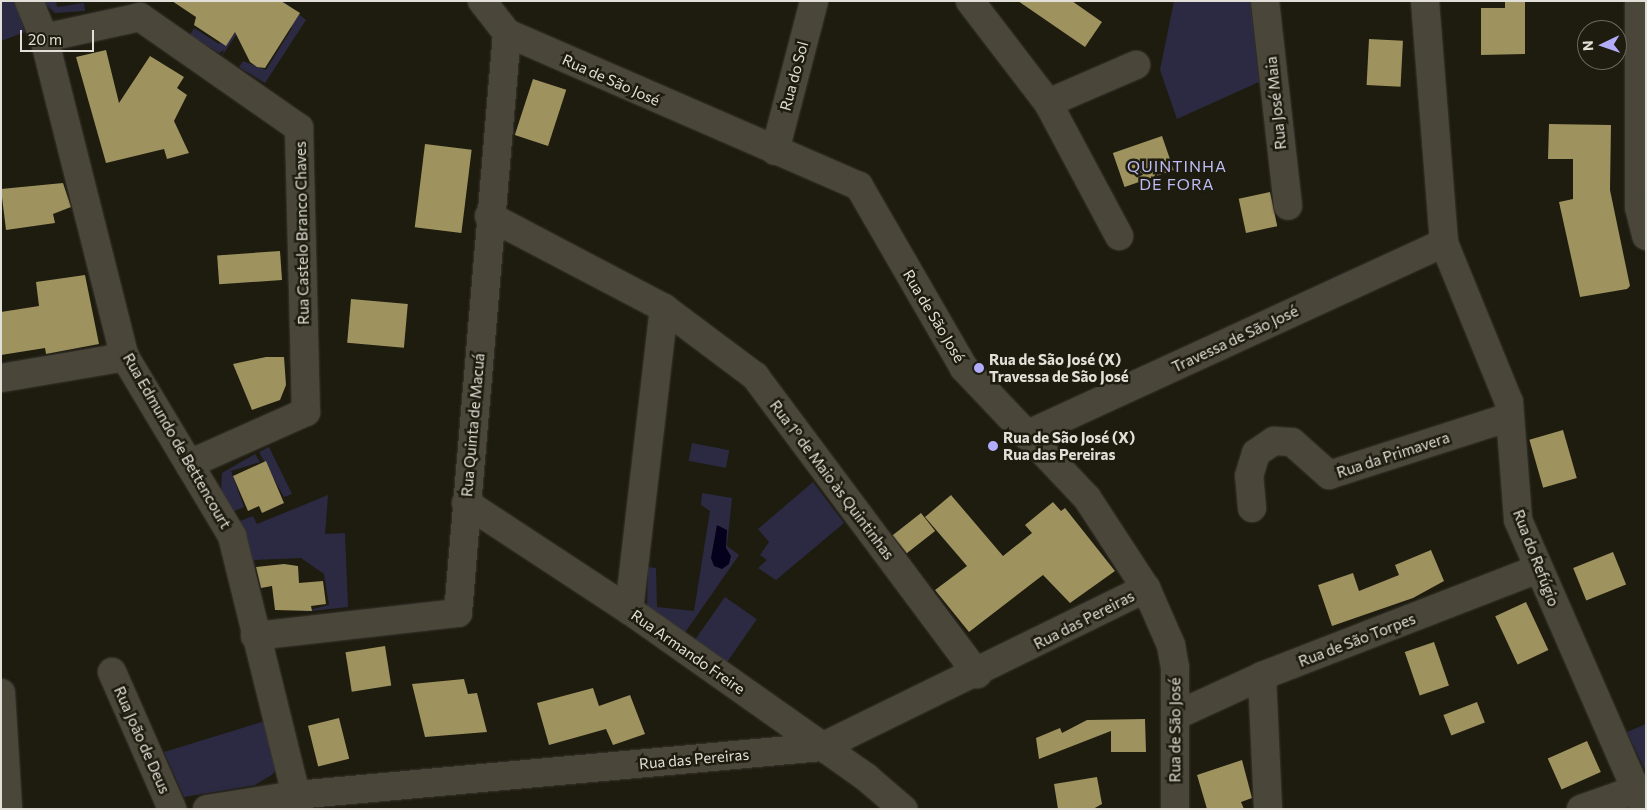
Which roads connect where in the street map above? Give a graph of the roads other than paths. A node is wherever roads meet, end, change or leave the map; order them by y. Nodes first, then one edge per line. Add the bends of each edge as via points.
1 (29, 1) edge
2 (482, 1) edge
3 (814, 1) edge
4 (970, 1) edge
5 (1265, 1) edge
6 (1425, 1) edge
7 (1639, 1) edge
8 (508, 33) junction
9 (44, 38) junction
10 (1136, 65) dead end
11 (1048, 103) junction
12 (775, 151) junction
13 (1288, 206) dead end
14 (489, 216) junction
15 (1119, 236) dead end
16 (1646, 236) edge
17 (1444, 243) junction
18 (664, 308) junction
19 (125, 357) junction
20 (1, 378) edge
21 (1510, 417) junction
22 (1026, 435) junction
23 (189, 464) junction
24 (466, 503) junction
25 (1252, 508) dead end
26 (1538, 569) junction
27 (1146, 588) junction
28 (629, 610) junction
29 (255, 636) junction
30 (112, 672) dead end
31 (977, 674) junction
32 (1262, 676) junction
33 (1, 693) edge
34 (1178, 715) junction
35 (822, 747) junction
36 (296, 795) junction
37 (1640, 799) edge
38 (8, 809) edge
39 (12, 809) edge
40 (172, 809) edge
41 (207, 809) edge
42 (903, 809) edge
43 (1175, 809) edge
44 (1268, 809) edge
45 (1582, 809) edge

1 - 9 street, Rua Edmundo de Bettencourt
2 - 8 street, Rua de São José
3 - 12 street, Rua do Sol
4 - 11 street
5 - 13 street, Rua José Maia
6 - 17 street, Rua do Refúgio
7 - 16 street via 1640,207
8 - 12 street, Rua de São José
8 - 14 street, Rua Quinta de Macuá
9 - 19 street, Rua Edmundo de Bettencourt
9 - 23 street, Rua Castelo Branco Chaves via 140,17 299,128 306,412
10 - 11 street
11 - 15 street
12 - 22 street, Rua de São José via 859,186 964,368
14 - 18 street, Rua 1º de Maio às Quintinhas
14 - 24 street, Rua Quinta de Macuá
17 - 21 street, Rua do Refúgio via 1506,389
17 - 22 street, Travessa de São José
18 - 28 street
18 - 31 street, Rua 1º de Maio às Quintinhas via 755,376
19 - 20 street
19 - 23 street, Rua Edmundo de Bettencourt
21 - 25 street, Rua da Primavera via 1329,475 1292,442 1274,441 1256,453 1249,476
21 - 26 street, Rua do Refúgio via 1514,496
22 - 27 street, Rua de São José via 1108,524
23 - 29 street, Rua Edmundo de Bettencourt via 232,536
24 - 28 street, Rua Armando Freire
24 - 29 street, Rua Quinta de Macuá via 458,613
26 - 32 street, Rua de São Torpes
26 - 37 street, Rua do Refúgio
27 - 31 street, Rua das Pereiras
27 - 34 street, Rua de São José via 1171,645
28 - 35 street, Rua Armando Freire
29 - 36 street, Rua Edmundo de Bettencourt
30 - 40 street, Rua João de Deus
31 - 35 street, Rua das Pereiras
32 - 34 street, Rua de São Torpes
32 - 44 street
33 - 38 street
34 - 43 street, Rua de São José
35 - 36 street, Rua das Pereiras
35 - 42 street, Rua Armando Freire
36 - 41 street, Rua das Pereiras
37 - 45 street
38 - 39 street

